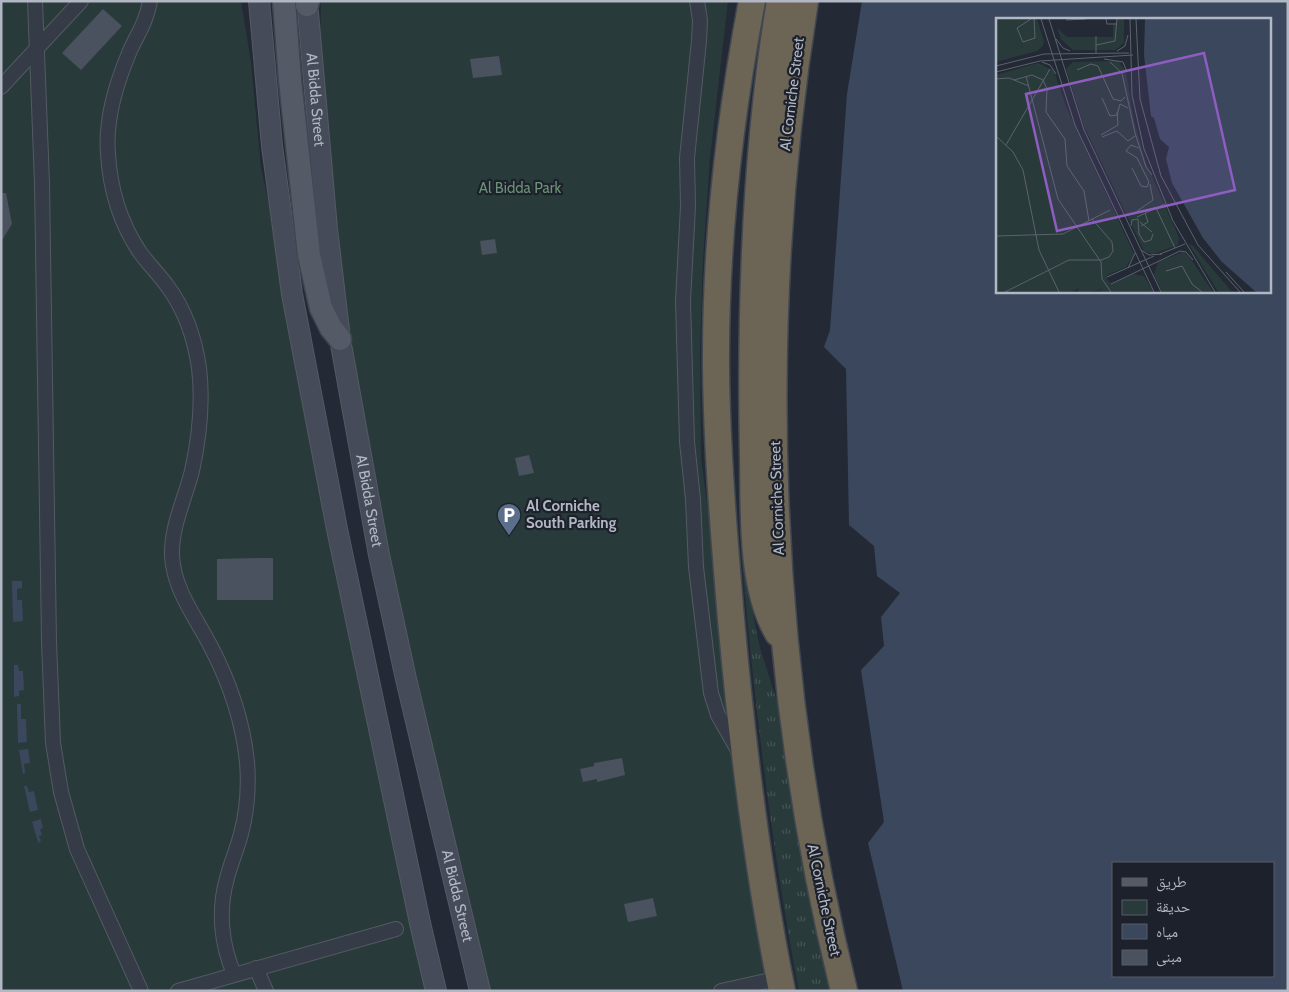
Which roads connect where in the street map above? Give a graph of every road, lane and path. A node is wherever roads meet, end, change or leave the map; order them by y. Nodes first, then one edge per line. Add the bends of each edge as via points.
1 (35, 1) edge
2 (81, 1) edge
3 (150, 1) edge
4 (259, 1) edge
5 (284, 1) edge
6 (697, 1) edge
7 (736, 1) edge
8 (752, 1) edge
9 (780, 1) edge
10 (804, 1) edge
11 (307, 3) edge
12 (37, 50) junction
13 (743, 50) junction
14 (1, 87) edge
15 (340, 339) junction
16 (786, 647) junction
17 (746, 764) junction
18 (396, 929) dead end
19 (256, 968) junction
20 (234, 974) junction
21 (781, 984) edge
22 (142, 991) edge
23 (178, 991) edge
24 (266, 991) edge
25 (436, 991) edge
26 (480, 991) edge
27 (721, 991) edge
28 (844, 991) edge

1 - 12 street
2 - 12 street
3 - 20 street via 146,21 130,50 115,92 108,130 108,154 113,189 124,222 139,251 178,303 191,335 199,370 196,449 175,524 172,558 178,587 226,678 246,759 248,791 244,820 222,903 224,941
4 - 25 main road via 272,146 292,294 339,538
5 - 15 main road via 309,255 321,308
6 - 17 street via 700,20 687,158 683,301 687,442 696,567 711,693 718,715
7 - 13 highway via 736,24
8 - 13 highway
9 - 16 highway via 762,152 751,372 759,578 768,614
10 - 16 highway, Al Corniche Street via 785,146 776,274 776,468
11 - 15 main road, Al Bidda Street
12 - 14 street
12 - 22 street via 53,743 61,792 77,849
13 - 17 highway via 726,174 716,370 727,566
15 - 26 main road, Al Bidda Street via 406,679
16 - 28 highway, Al Corniche Street via 810,836
17 - 21 highway
18 - 19 street
19 - 20 street
19 - 24 street
20 - 23 street
21 - 27 street

